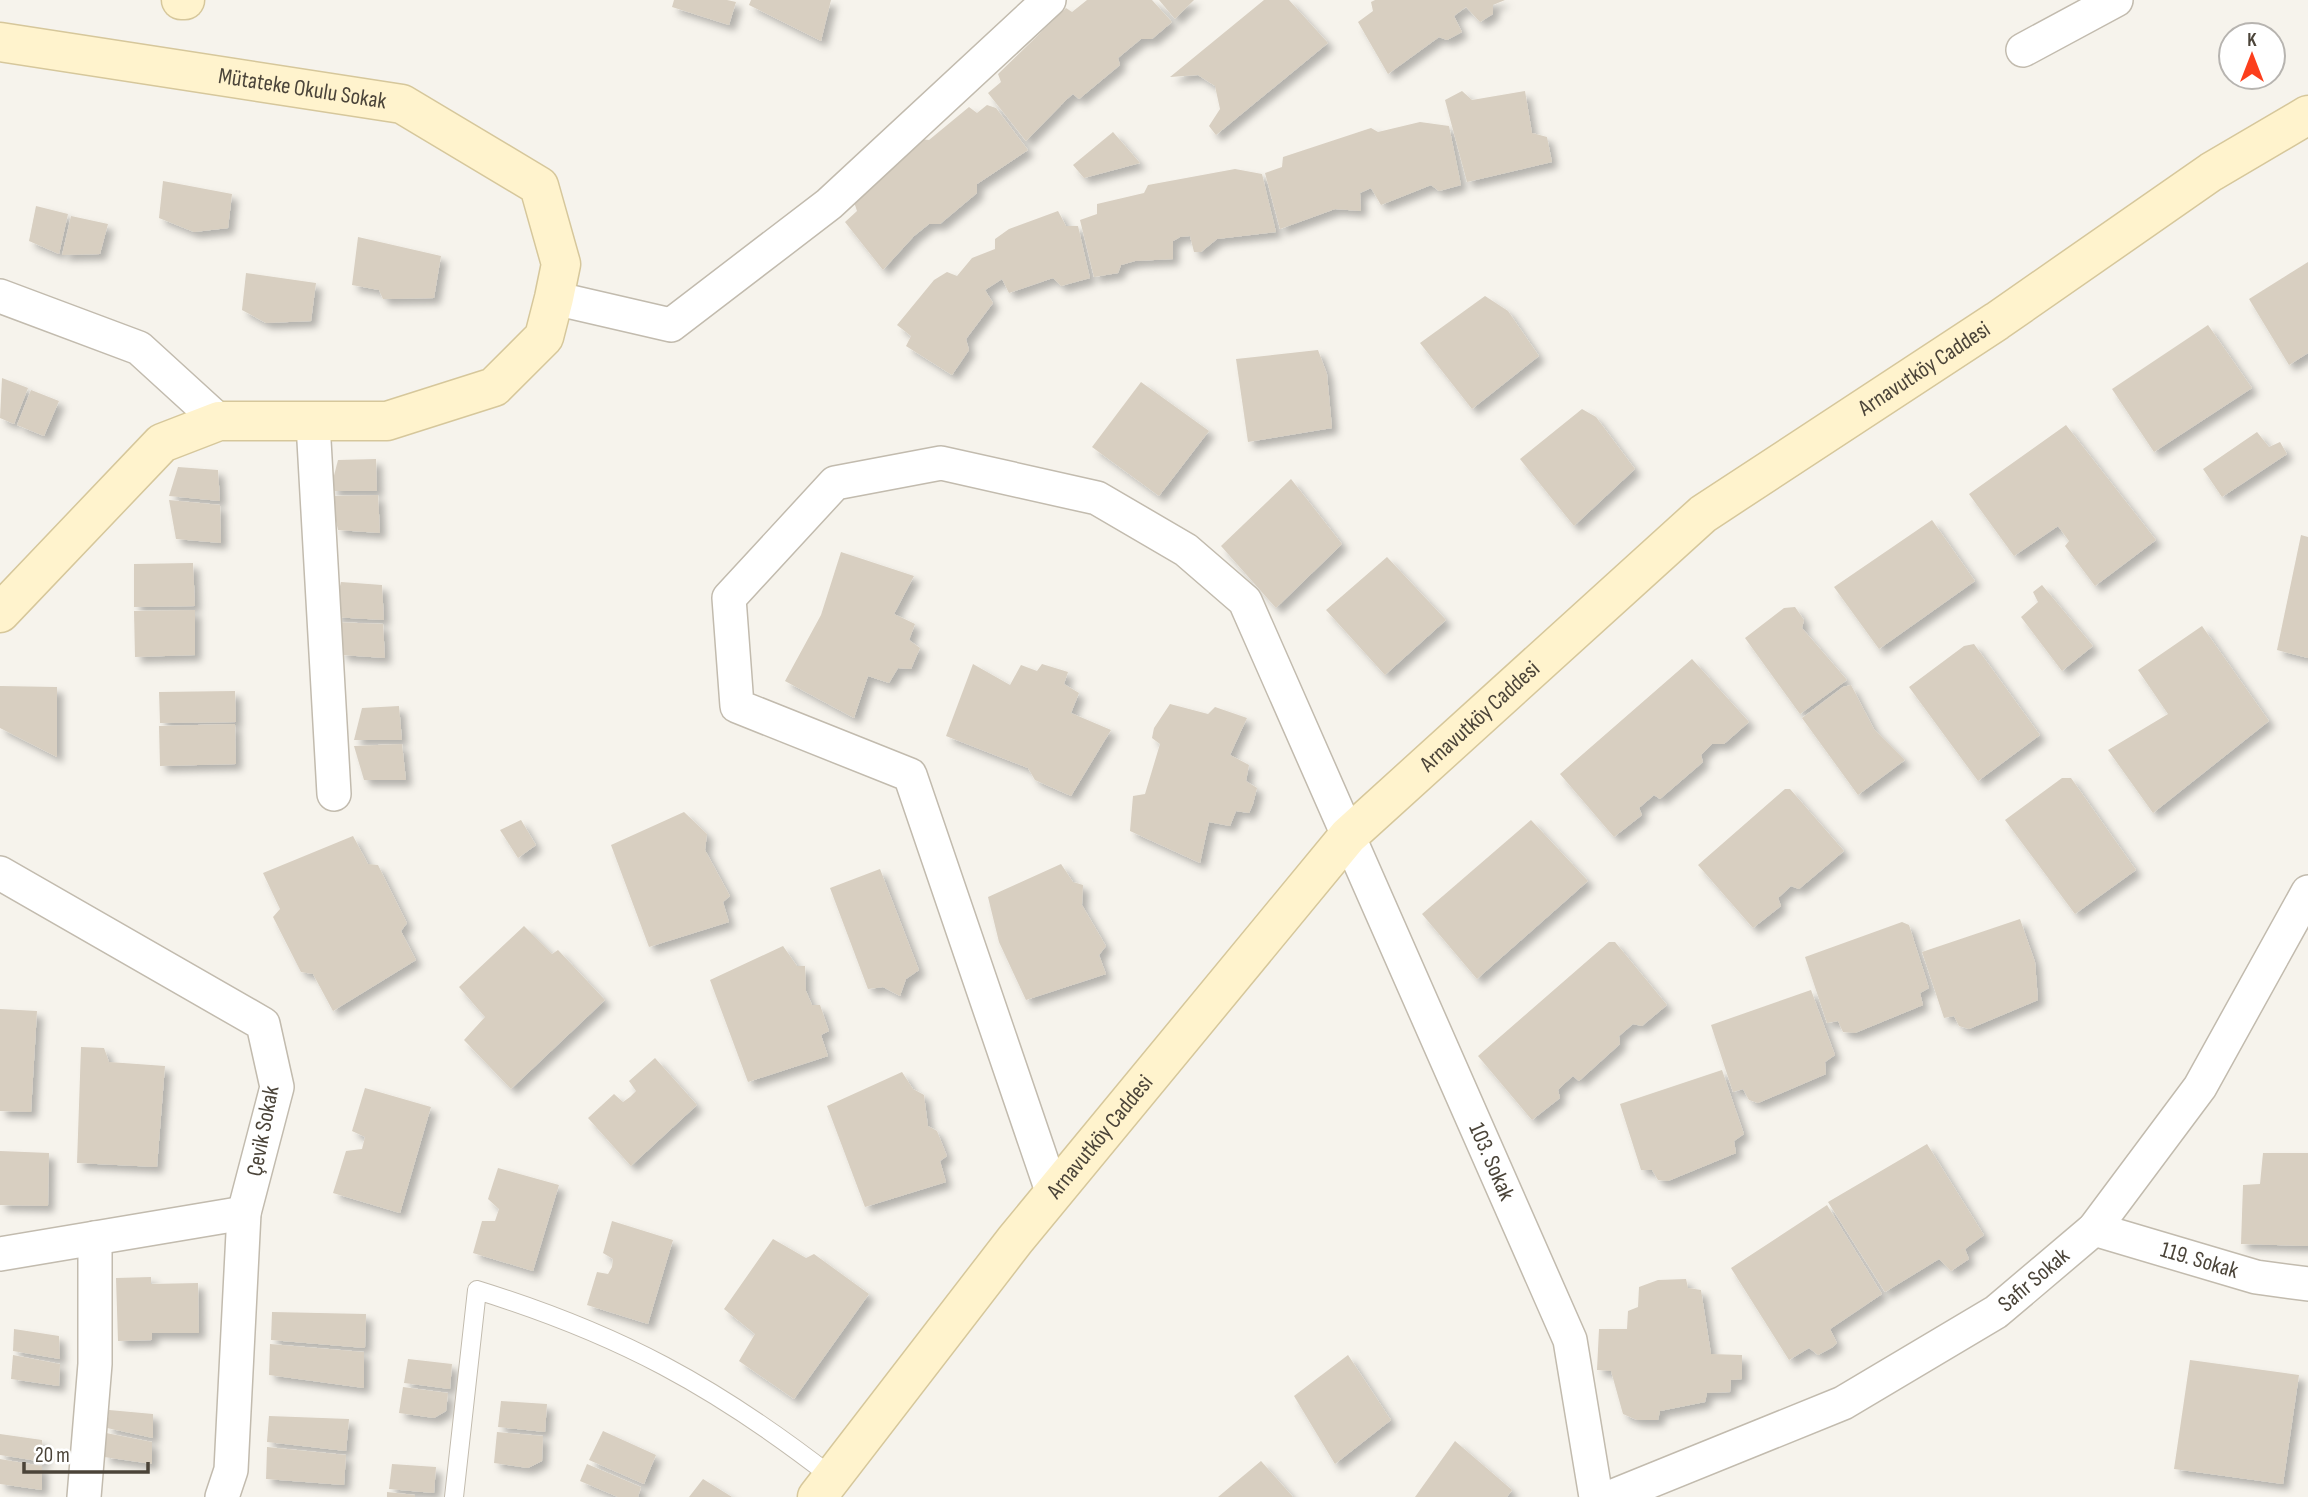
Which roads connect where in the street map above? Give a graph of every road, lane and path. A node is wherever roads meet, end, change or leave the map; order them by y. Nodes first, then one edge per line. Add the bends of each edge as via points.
1 (1049, 0) edge
2 (2116, 0) edge
3 (0, 42) edge
4 (2023, 50) dead end
5 (2308, 115) edge
6 (0, 296) edge
7 (554, 298) junction
8 (219, 421) junction
9 (313, 423) junction
10 (0, 613) edge
11 (334, 794) dead end
12 (1348, 836) junction
13 (0, 873) edge
14 (2308, 892) edge
15 (1052, 1194) junction
16 (244, 1213) junction
17 (2094, 1229) junction
18 (95, 1238) junction
19 (0, 1254) edge
20 (2308, 1284) edge
21 (825, 1487) edge
22 (84, 1497) edge
23 (222, 1497) edge
24 (454, 1497) edge
25 (1596, 1497) edge
26 (1611, 1497) edge

1 - 7 street via 829,204 671,325
2 - 4 street
3 - 7 street, Mütateke Okulu Sokak via 402,104 539,186 561,264
5 - 12 street, Arnavutköy Caddesi via 2211,172 1997,321 1703,514
6 - 8 street via 139,348
7 - 9 street, Mütateke Okulu Sokak via 544,337 494,387 387,421
8 - 9 street, Mütateke Okulu Sokak
8 - 10 street, Mütateke Okulu Sokak via 162,443
9 - 11 street
12 - 15 street, Arnavutköy Caddesi
12 - 15 street, 103. Sokak via 1245,601 1186,550 1097,498 942,463 835,482 729,598 737,706 910,775
12 - 25 street, 103. Sokak via 1570,1340
13 - 16 street, Çevik Sokak via 263,1024 277,1087
14 - 17 street, Safir Sokak via 2200,1087
15 - 21 street, Arnavutköy Caddesi
16 - 18 street
16 - 23 street, Çevik Sokak via 231,1470
17 - 20 street, 119. Sokak via 2256,1276
17 - 26 street, Safir Sokak via 1996,1312 1843,1403
18 - 19 street
18 - 22 street via 95,1364
21 - 24 lane via 718,1394 657,1359 599,1332 477,1290

